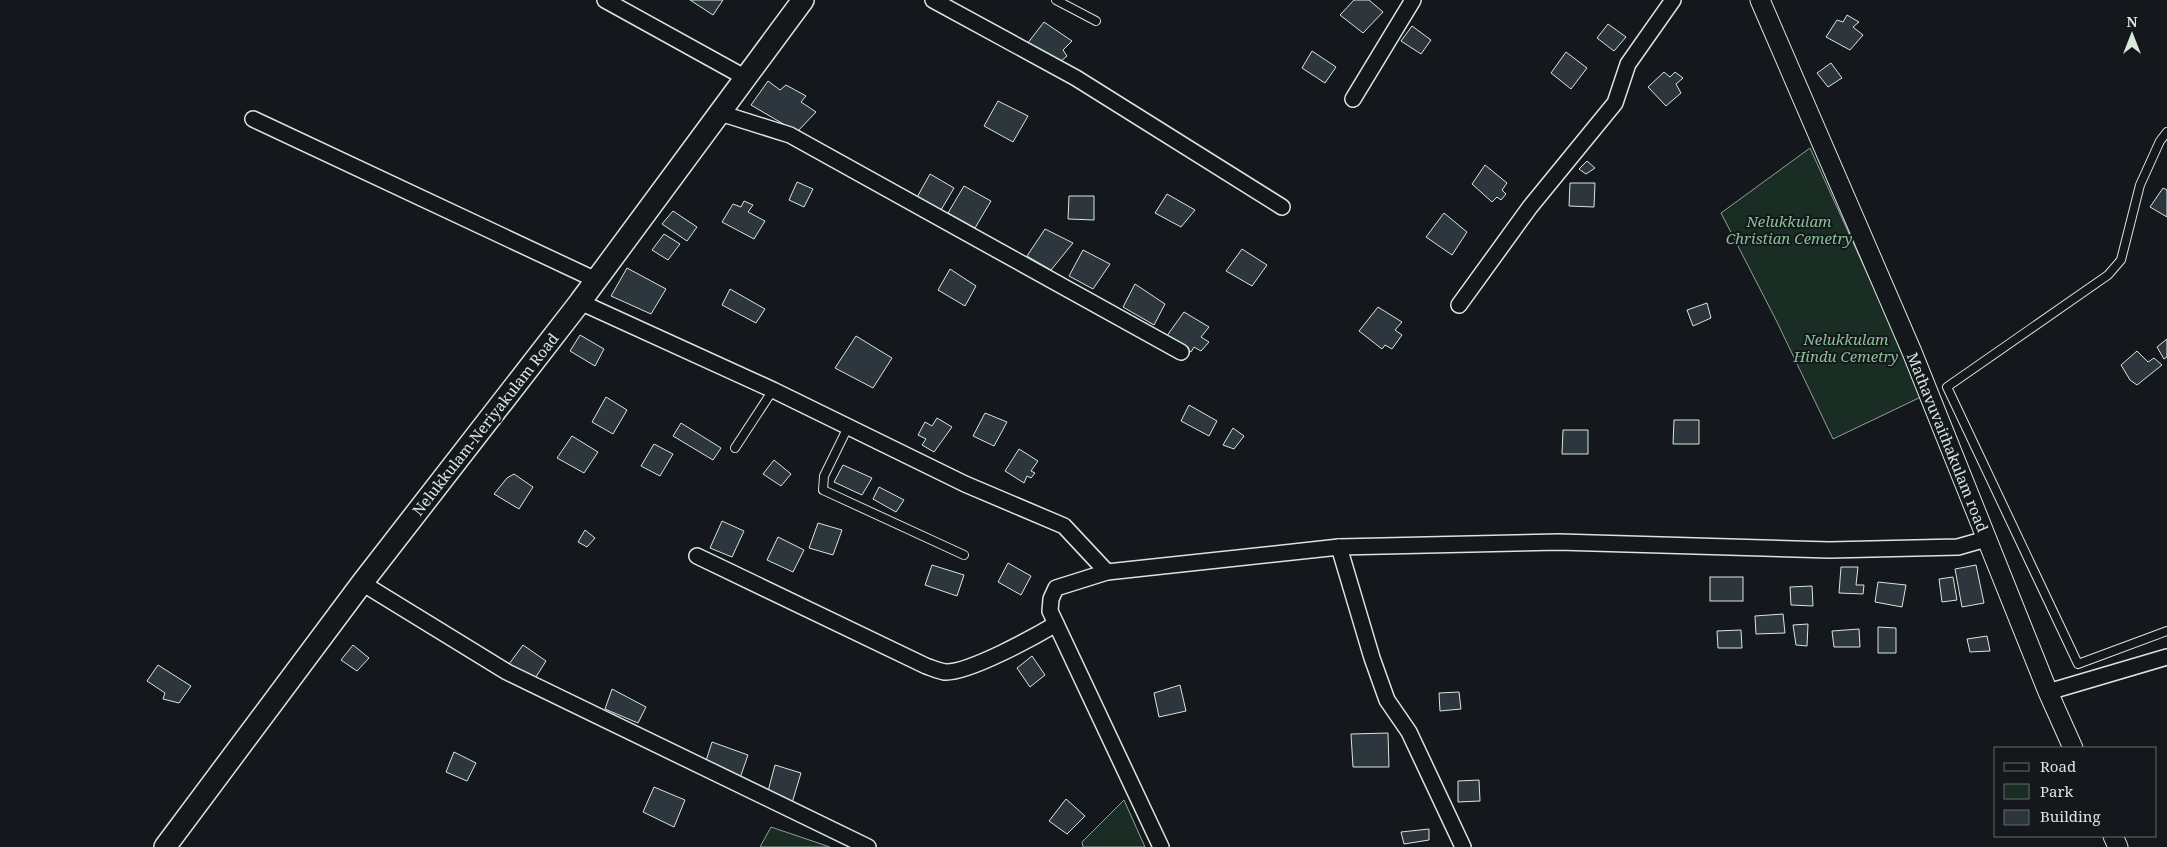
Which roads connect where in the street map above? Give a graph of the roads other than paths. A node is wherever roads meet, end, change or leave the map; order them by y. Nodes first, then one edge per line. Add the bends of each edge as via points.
1 (605, 0) edge
2 (803, 0) edge
3 (933, 0) edge
4 (1056, 0) edge
5 (1413, 0) edge
6 (1673, 0) edge
7 (1760, 0) edge
8 (1096, 21) dead end
9 (746, 78) junction
10 (1353, 99) dead end
11 (720, 113) junction
12 (253, 119) dead end
13 (2167, 132) edge
14 (1282, 208) dead end
15 (596, 280) junction
16 (580, 302) junction
17 (1459, 305) dead end
18 (1181, 352) dead end
19 (773, 390) junction
20 (848, 427) junction
21 (735, 448) dead end
22 (1986, 539) junction
23 (1338, 546) junction
24 (964, 555) dead end
25 (697, 556) dead end
26 (1107, 572) junction
27 (362, 583) junction
28 (1056, 624) junction
29 (2167, 631) edge
30 (2167, 657) edge
31 (2048, 692) junction
32 (2073, 747) edge
33 (165, 847) edge
34 (868, 847) edge
35 (1161, 847) edge
36 (1463, 847) edge

1 - 9 street
2 - 9 main road, Nelukkulam-Neriyakulam Road
3 - 14 street via 1076,78
4 - 8 lane
5 - 10 street
6 - 17 street via 1628,64 1615,103 1530,207
7 - 22 street, Mathavuvaithakulam road via 1912,352
9 - 11 main road, Nelukkulam-Neriyakulam Road
11 - 15 main road, Nelukkulam-Neriyakulam Road
11 - 18 street via 790,135
12 - 15 street
13 - 29 lane via 2140,185 2121,260 2108,275 1947,387 2078,664
15 - 16 main road, Nelukkulam-Neriyakulam Road
16 - 19 street
16 - 27 main road, Nelukkulam-Neriyakulam Road
19 - 20 street
19 - 21 lane
20 - 24 lane via 824,476 823,490
20 - 26 street via 965,484 1064,526
22 - 23 street via 1958,547 1829,550 1559,542
22 - 31 street, Mathavuvaithakulam road
23 - 26 street
23 - 36 street via 1388,700 1409,732
25 - 28 street via 926,666 946,672 1018,646
26 - 28 street via 1056,588 1050,611
27 - 33 main road, Nelukkulam-Neriyakulam Road
27 - 34 street via 507,672
28 - 35 street
30 - 31 street
31 - 32 street, Mathavuvaithakulam road

